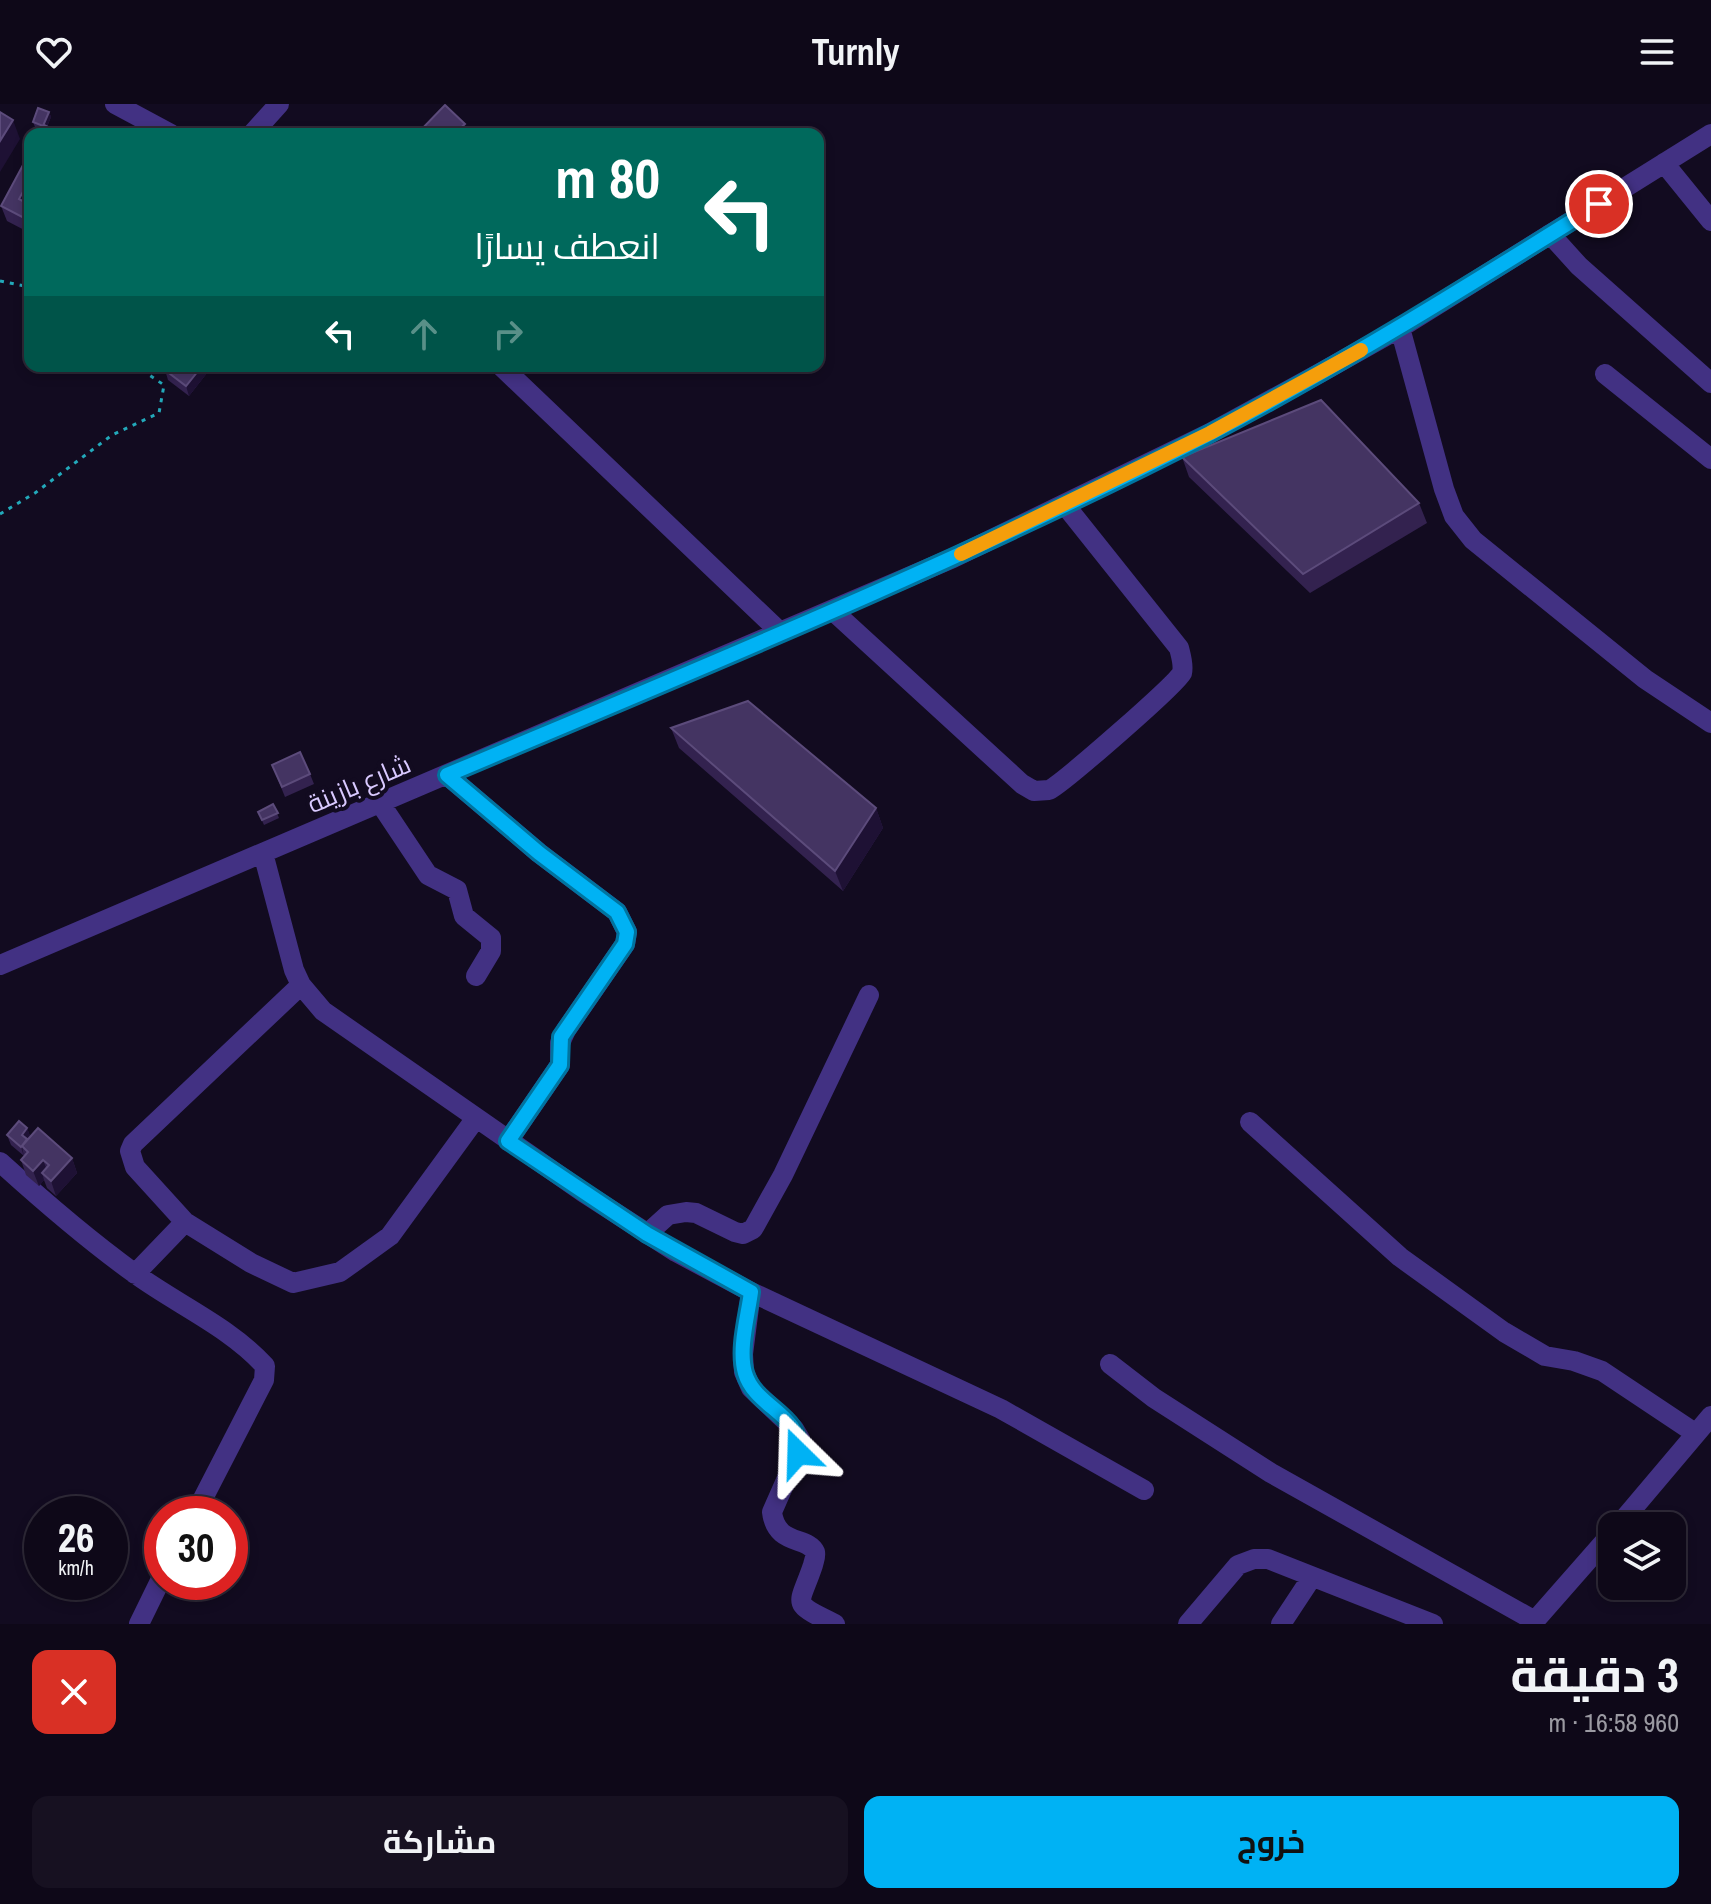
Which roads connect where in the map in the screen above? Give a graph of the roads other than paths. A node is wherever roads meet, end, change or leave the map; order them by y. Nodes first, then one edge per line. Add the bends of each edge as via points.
1 (115, 104) edge
2 (279, 104) edge
3 (160, 128) edge
4 (257, 128) edge
5 (1711, 134) edge
6 (1664, 163) junction
7 (1711, 221) edge
8 (1550, 234) junction
9 (1400, 328) junction
10 (507, 372) edge
11 (1605, 374) dead end
12 (1711, 383) edge
13 (1711, 459) edge
14 (1065, 505) junction
15 (832, 610) junction
16 (780, 632) junction
17 (1711, 723) edge
18 (447, 775) junction
19 (380, 803) junction
20 (263, 853) junction
21 (0, 965) edge
22 (476, 976) dead end
23 (301, 985) junction
24 (869, 995) dead end
25 (476, 1118) junction
26 (1250, 1122) dead end
27 (508, 1141) junction
28 (0, 1162) edge
29 (185, 1222) junction
30 (647, 1234) junction
31 (135, 1274) junction
32 (751, 1292) junction
33 (1110, 1364) dead end
34 (1711, 1416) edge
35 (1695, 1433) junction
36 (1144, 1490) dead end
37 (204, 1496) edge
38 (1630, 1512) edge
39 (1598, 1549) edge
40 (1312, 1577) junction
41 (151, 1600) edge
42 (1533, 1623) edge
43 (139, 1624) edge
44 (835, 1624) edge
45 (1188, 1624) edge
46 (1281, 1624) edge
47 (1433, 1624) edge

1 - 3 street
2 - 4 street
5 - 6 street, شارع بازينة
6 - 7 street
6 - 8 street, شارع بازينة
8 - 9 street, شارع بازينة
8 - 12 street
9 - 14 street, شارع بازينة via 1210,433
9 - 17 street via 1454,516 1473,540 1524,583 1645,679
10 - 16 street
11 - 13 street
14 - 15 street, شارع بازينة
14 - 15 street via 1179,648 1183,668 1177,681 1049,790 1034,791 1022,784
15 - 16 street, شارع بازينة
16 - 18 street, شارع بازينة
18 - 19 street, شارع بازينة
18 - 27 street via 617,912 627,932 625,944 561,1037 560,1065
19 - 20 street, شارع بازينة
19 - 22 street via 428,875 457,890 464,916 491,938 491,951
20 - 21 street, شارع بازينة
20 - 23 street
23 - 25 street via 323,1011
23 - 29 street via 133,1144 135,1167
24 - 30 street via 753,1229 735,1232 686,1212 668,1215
25 - 27 street
25 - 29 street via 390,1236 340,1272 293,1283
26 - 35 street via 1400,1257 1504,1332 1545,1356 1602,1371
27 - 30 street
28 - 31 street
29 - 31 street
30 - 32 street
31 - 37 street via 253,1352 265,1366 264,1380
32 - 36 street via 1001,1409
32 - 44 street via 744,1372 751,1388 800,1439 772,1519 780,1532 815,1552 800,1601
33 - 42 street via 1271,1473
34 - 35 street
35 - 38 street
39 - 42 street
40 - 45 street via 1268,1559 1238,1565
40 - 46 street
40 - 47 street
41 - 43 street

